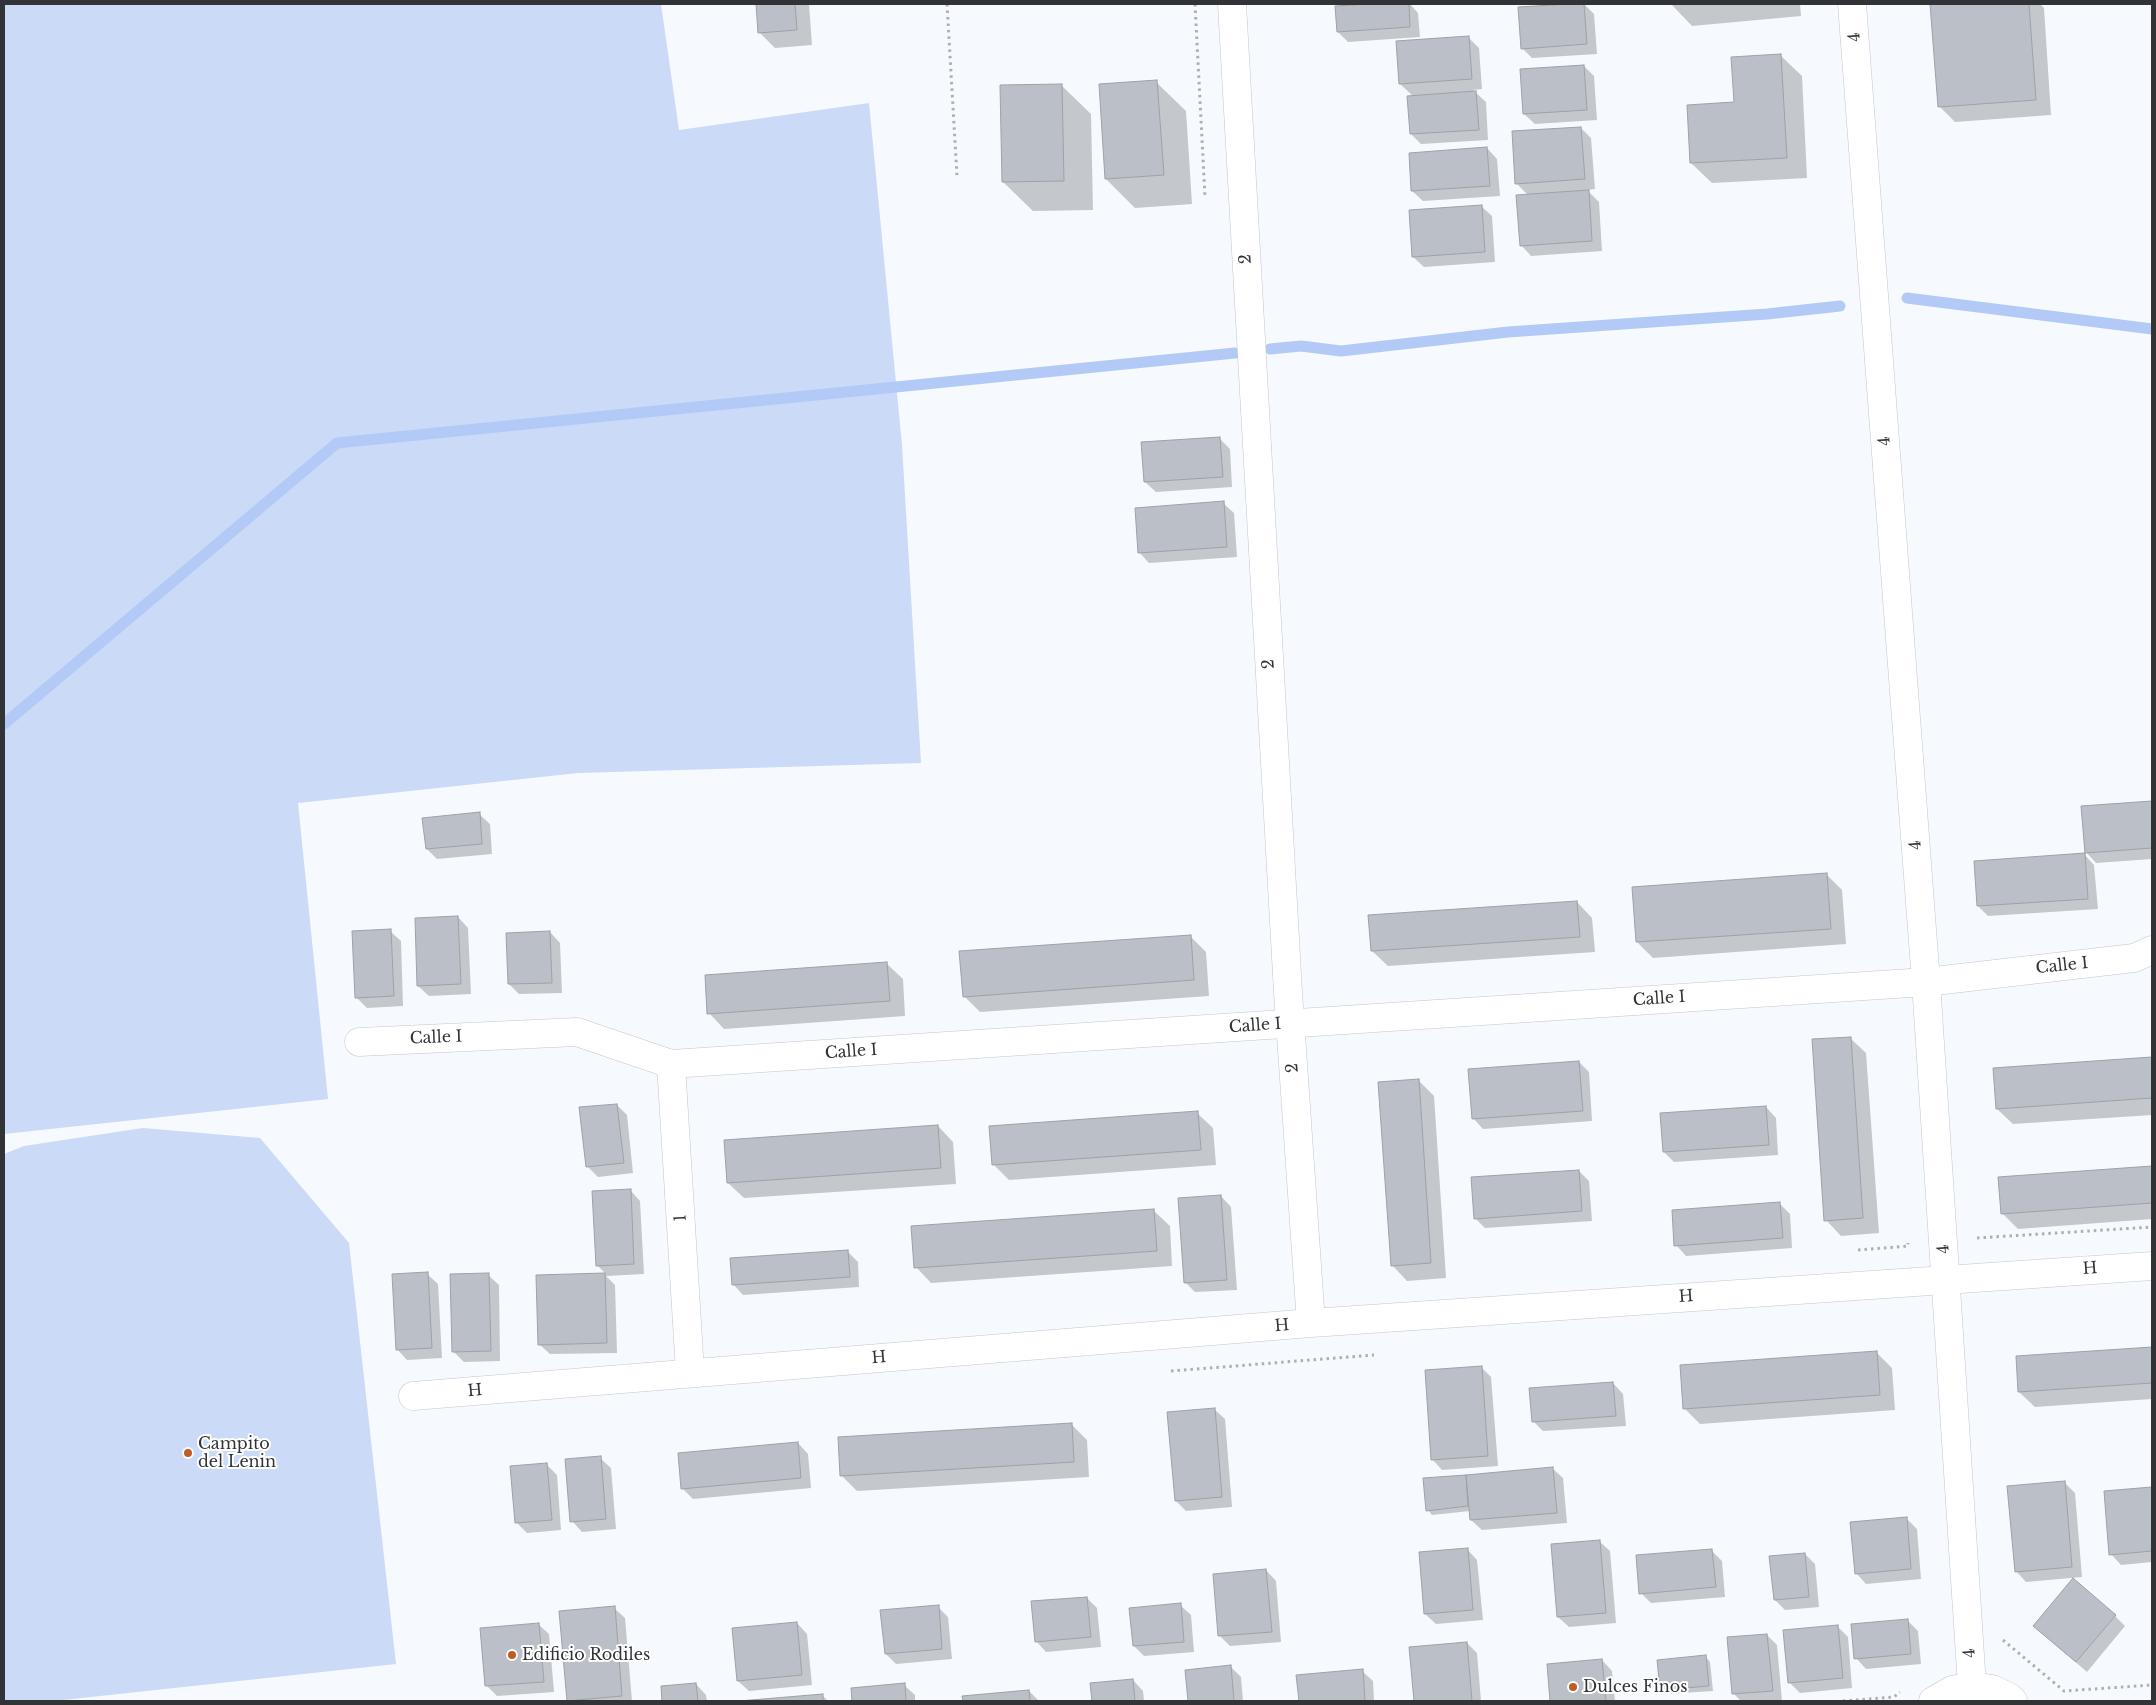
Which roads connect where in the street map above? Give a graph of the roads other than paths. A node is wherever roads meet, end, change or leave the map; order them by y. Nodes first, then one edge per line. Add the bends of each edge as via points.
1 (1232, 4) edge
2 (1852, 4) edge
3 (2152, 950) edge
4 (1926, 982) junction
5 (1290, 1023) junction
6 (359, 1042) dead end
7 (671, 1064) junction
8 (2152, 1266) edge
9 (1946, 1278) junction
10 (1311, 1323) junction
11 (690, 1372) junction
12 (413, 1396) dead end
13 (1972, 1686) junction
14 (1934, 1701) edge
15 (2013, 1701) edge

1 - 5 street, 2
2 - 4 street, 4
3 - 4 street, Calle I via 2134,958
4 - 5 street, Calle I
4 - 9 street, 4
5 - 7 street, Calle I
5 - 10 street, 2
6 - 7 street, Calle I via 577,1032
7 - 11 street, 1
8 - 9 street, H
9 - 10 street, H
9 - 13 street, 4
10 - 11 street, H
11 - 12 street, H
13 - 14 street via 1952,1690
13 - 15 street via 1992,1689

